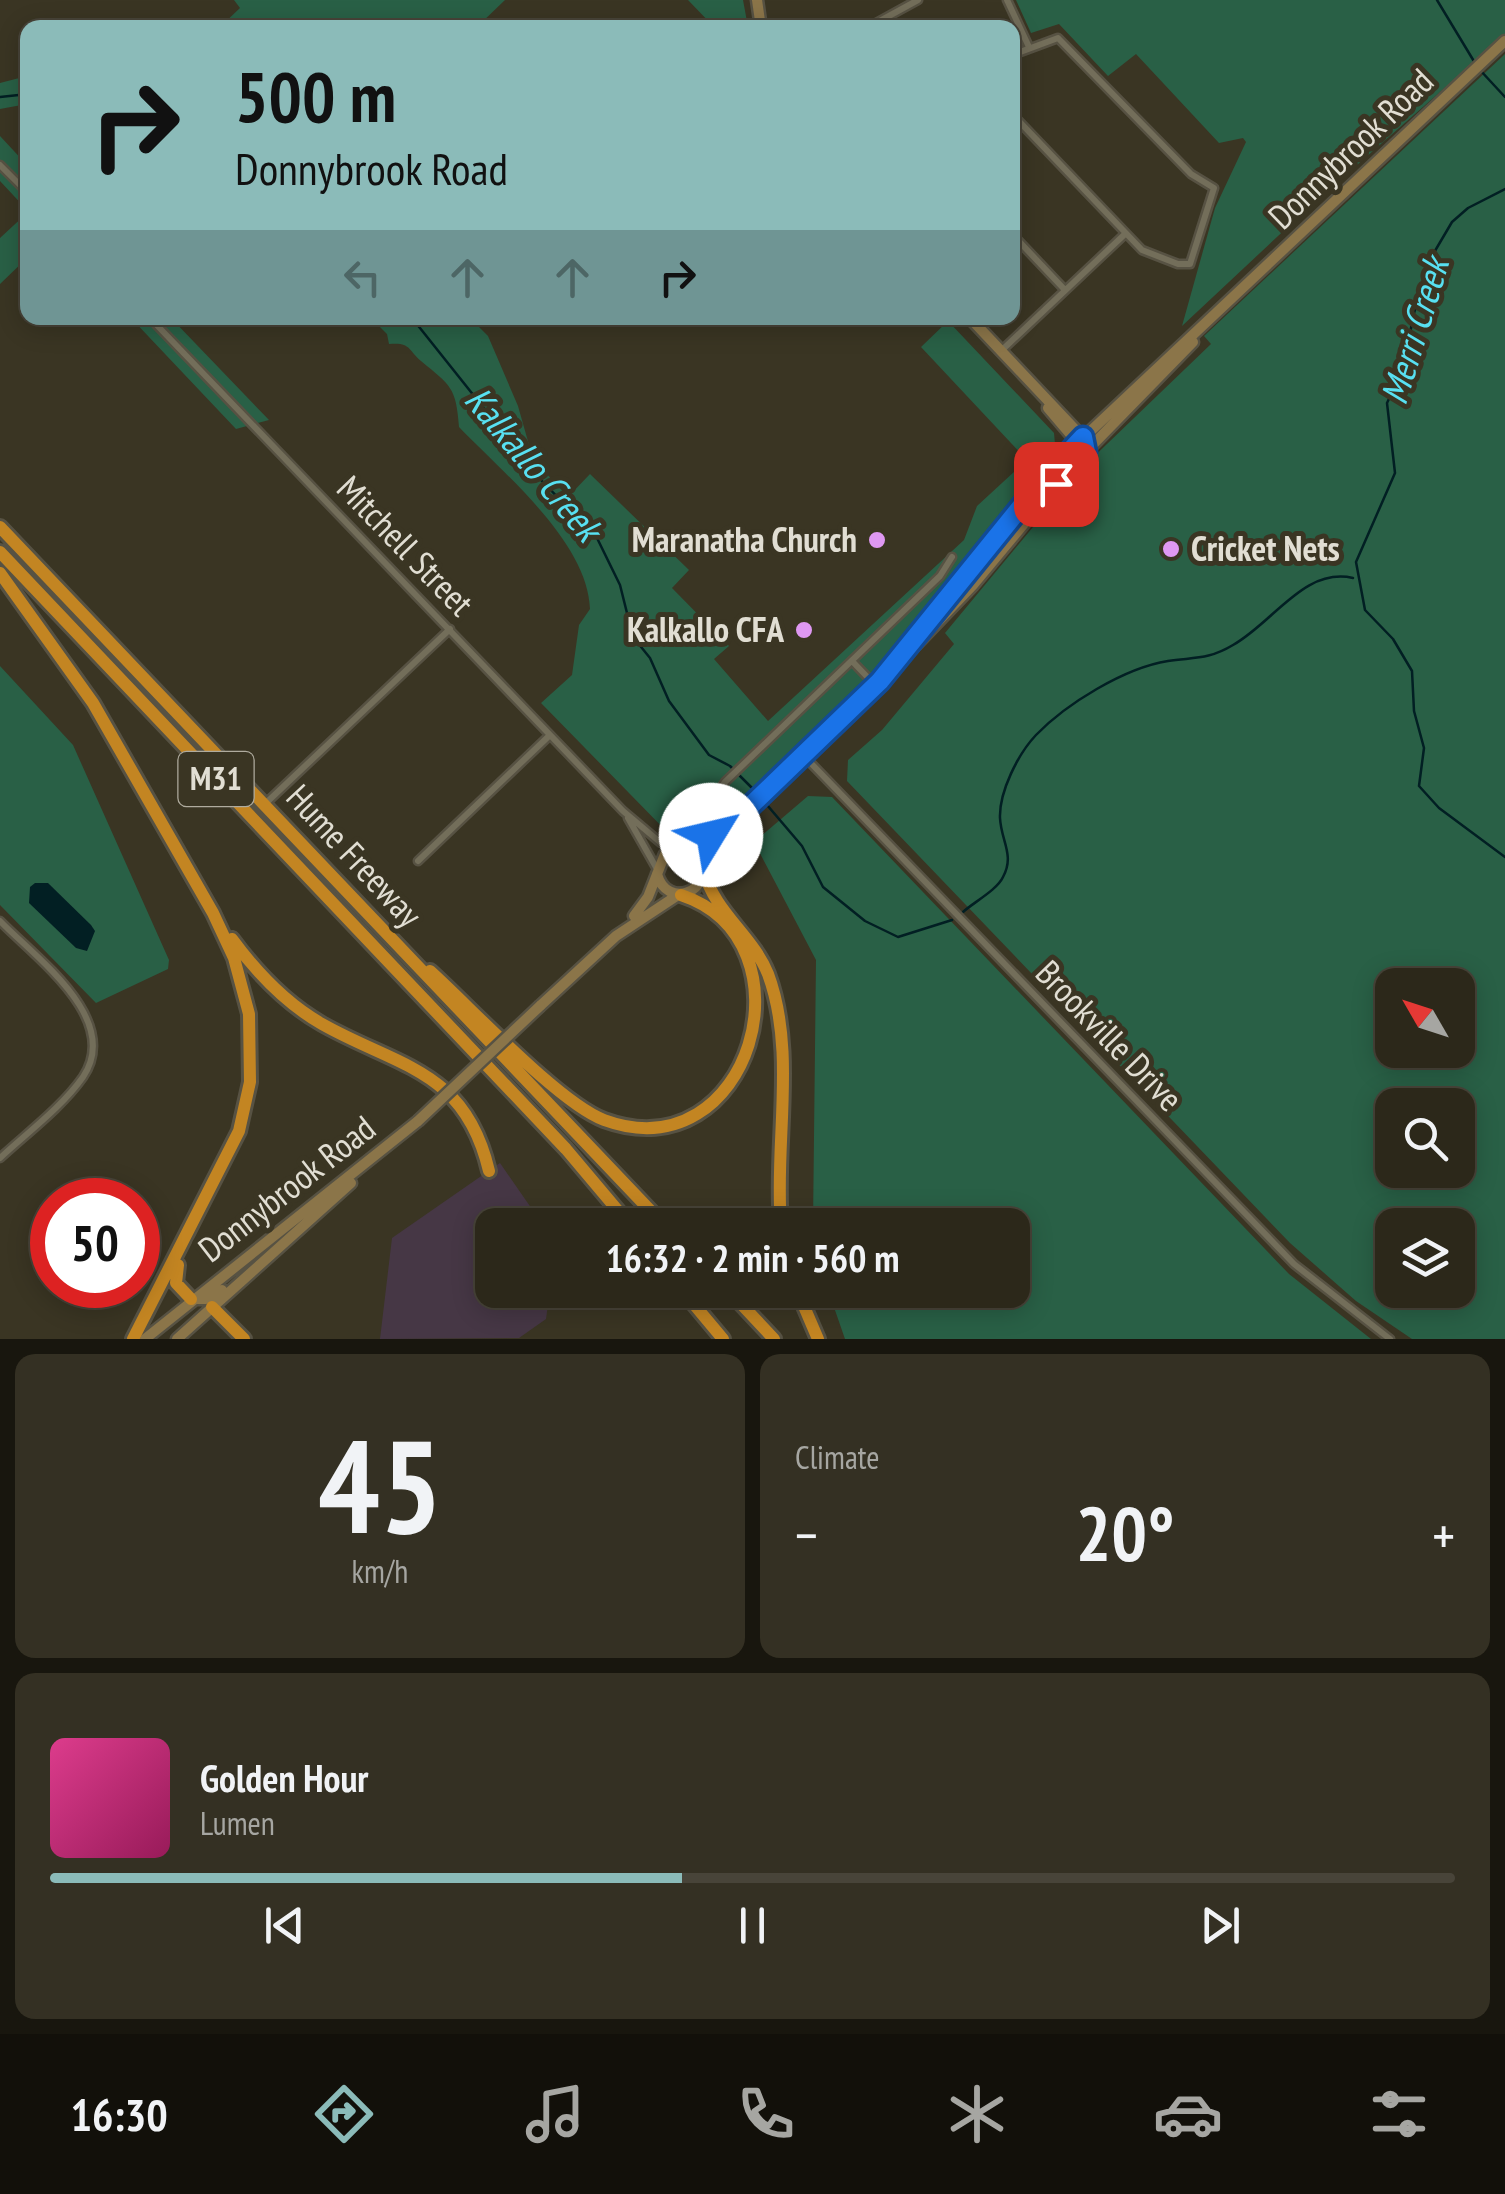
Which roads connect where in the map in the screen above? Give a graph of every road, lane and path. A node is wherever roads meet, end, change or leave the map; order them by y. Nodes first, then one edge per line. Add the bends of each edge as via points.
1 (894, 0) edge
2 (918, 0) edge
3 (898, 9) junction
4 (880, 20) edge
5 (1020, 28) edge
6 (1505, 41) edge
7 (1029, 47) junction
8 (1020, 51) edge
9 (1020, 122) edge
10 (0, 165) edge
11 (20, 185) edge
12 (1126, 234) junction
13 (1020, 242) edge
14 (1065, 290) junction
15 (157, 325) edge
16 (977, 325) edge
17 (1002, 351) junction
18 (1082, 444) junction
19 (0, 527) edge
20 (0, 552) edge
21 (952, 557) dead end
22 (0, 574) edge
23 (450, 629) junction
24 (852, 661) junction
25 (877, 683) junction
26 (550, 735) junction
27 (804, 756) junction
28 (265, 804) junction
29 (708, 808) dead end
30 (624, 811) junction
31 (718, 835) junction
32 (678, 848) junction
33 (418, 861) dead end
34 (703, 868) junction
35 (657, 871) junction
36 (679, 895) junction
37 (213, 913) junction
38 (370, 917) junction
39 (0, 921) edge
40 (616, 936) junction
41 (418, 1121) junction
42 (0, 1158) edge
43 (489, 1171) dead end
44 (205, 1202) junction
45 (616, 1208) edge
46 (647, 1208) edge
47 (781, 1208) edge
48 (203, 1298) junction
49 (697, 1308) edge
50 (745, 1308) edge
51 (805, 1308) edge
52 (133, 1339) edge
53 (144, 1339) edge
54 (178, 1339) edge
55 (244, 1339) edge
56 (723, 1339) edge
57 (774, 1339) edge
58 (818, 1339) edge
59 (1390, 1339) edge

1 - 3 street
2 - 3 street
3 - 4 street
5 - 7 street
6 - 18 main road, Donnybrook Road
7 - 8 street
7 - 12 street via 1058,38 1185,168 1214,188 1192,260 1182,265 1152,256
9 - 12 street
10 - 11 street
12 - 14 street
13 - 14 street
14 - 17 street
15 - 23 street, Mitchell Street
16 - 17 main road
17 - 18 main road
18 - 25 main road, Donnybrook Road via 954,608
19 - 28 highway, Hume Freeway / M31
20 - 45 highway, Hume Freeway / M31
21 - 24 street
22 - 37 highway via 94,704
23 - 26 street, Mitchell Street
23 - 28 street
24 - 25 street
24 - 29 street via 730,777
25 - 27 main road, Donnybrook Road
26 - 30 street, Mitchell Street
26 - 33 street
27 - 31 main road, Donnybrook Road
27 - 59 street, Brookville Drive via 1294,1264
28 - 38 highway, Hume Freeway / M31
30 - 32 street, Mitchell Street via 661,843
30 - 35 street, Mitchell Street
31 - 32 main road, Donnybrook Road
31 - 34 main road, Donnybrook Road
32 - 34 main road via 694,853
32 - 35 main road via 661,858
34 - 36 main road via 700,885
34 - 47 highway via 727,916 761,960 777,1007
35 - 36 main road via 661,885
35 - 40 main road, Donnybrook Road via 644,902
36 - 38 highway via 708,908 736,940 752,974 755,1022 746,1056 714,1102 684,1120 648,1127 603,1119 576,1104
36 - 40 main road, Donnybrook Road
37 - 43 highway via 254,970 292,1004 433,1080 470,1121
37 - 44 highway via 245,995 251,1066 239,1131
38 - 46 highway, Hume Freeway / M31
39 - 42 street via 84,1011 95,1041 83,1076
40 - 41 main road, Donnybrook Road, bridge
41 - 48 main road, Donnybrook Road
41 - 48 main road, Donnybrook Road via 296,1230
44 - 48 highway via 176,1277 178,1288
44 - 52 highway
48 - 53 main road, Donnybrook Road
48 - 54 main road, Donnybrook Road
48 - 55 highway
49 - 56 highway
50 - 57 highway
51 - 58 highway

